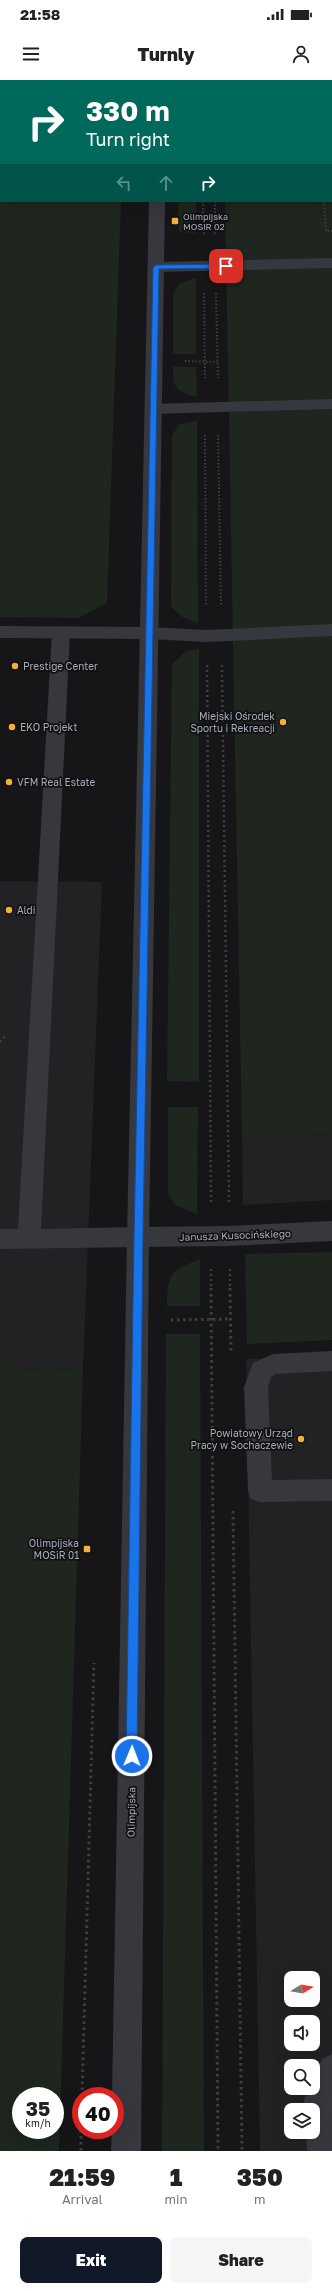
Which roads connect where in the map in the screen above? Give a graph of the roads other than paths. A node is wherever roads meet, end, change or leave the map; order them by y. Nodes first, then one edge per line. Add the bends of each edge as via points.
1 (157, 202) edge
2 (332, 263) edge
3 (156, 267) junction
4 (332, 404) edge
5 (154, 409) junction
6 (332, 630) edge
7 (0, 632) edge
8 (61, 632) junction
9 (149, 633) junction
10 (332, 1231) edge
11 (138, 1237) junction
12 (0, 1239) edge
13 (29, 1239) junction
14 (332, 1361) edge
15 (332, 1490) edge
16 (332, 2069) edge
17 (126, 2151) edge
18 (322, 2151) edge

1 - 3 street, Olimpijska
2 - 3 street
3 - 5 street, Olimpijska
4 - 5 street
5 - 9 street, Olimpijska
6 - 9 street via 214,636
7 - 8 street
8 - 9 street
8 - 13 street
9 - 11 street, Olimpijska
10 - 11 street, Janusza Kusocińskiego
11 - 13 street, Janusza Kusocińskiego
11 - 17 street, Olimpijska
12 - 13 street, Janusza Kusocińskiego
14 - 15 street via 273,1364 261,1370 256,1387 260,1491
16 - 18 street via 319,2100

